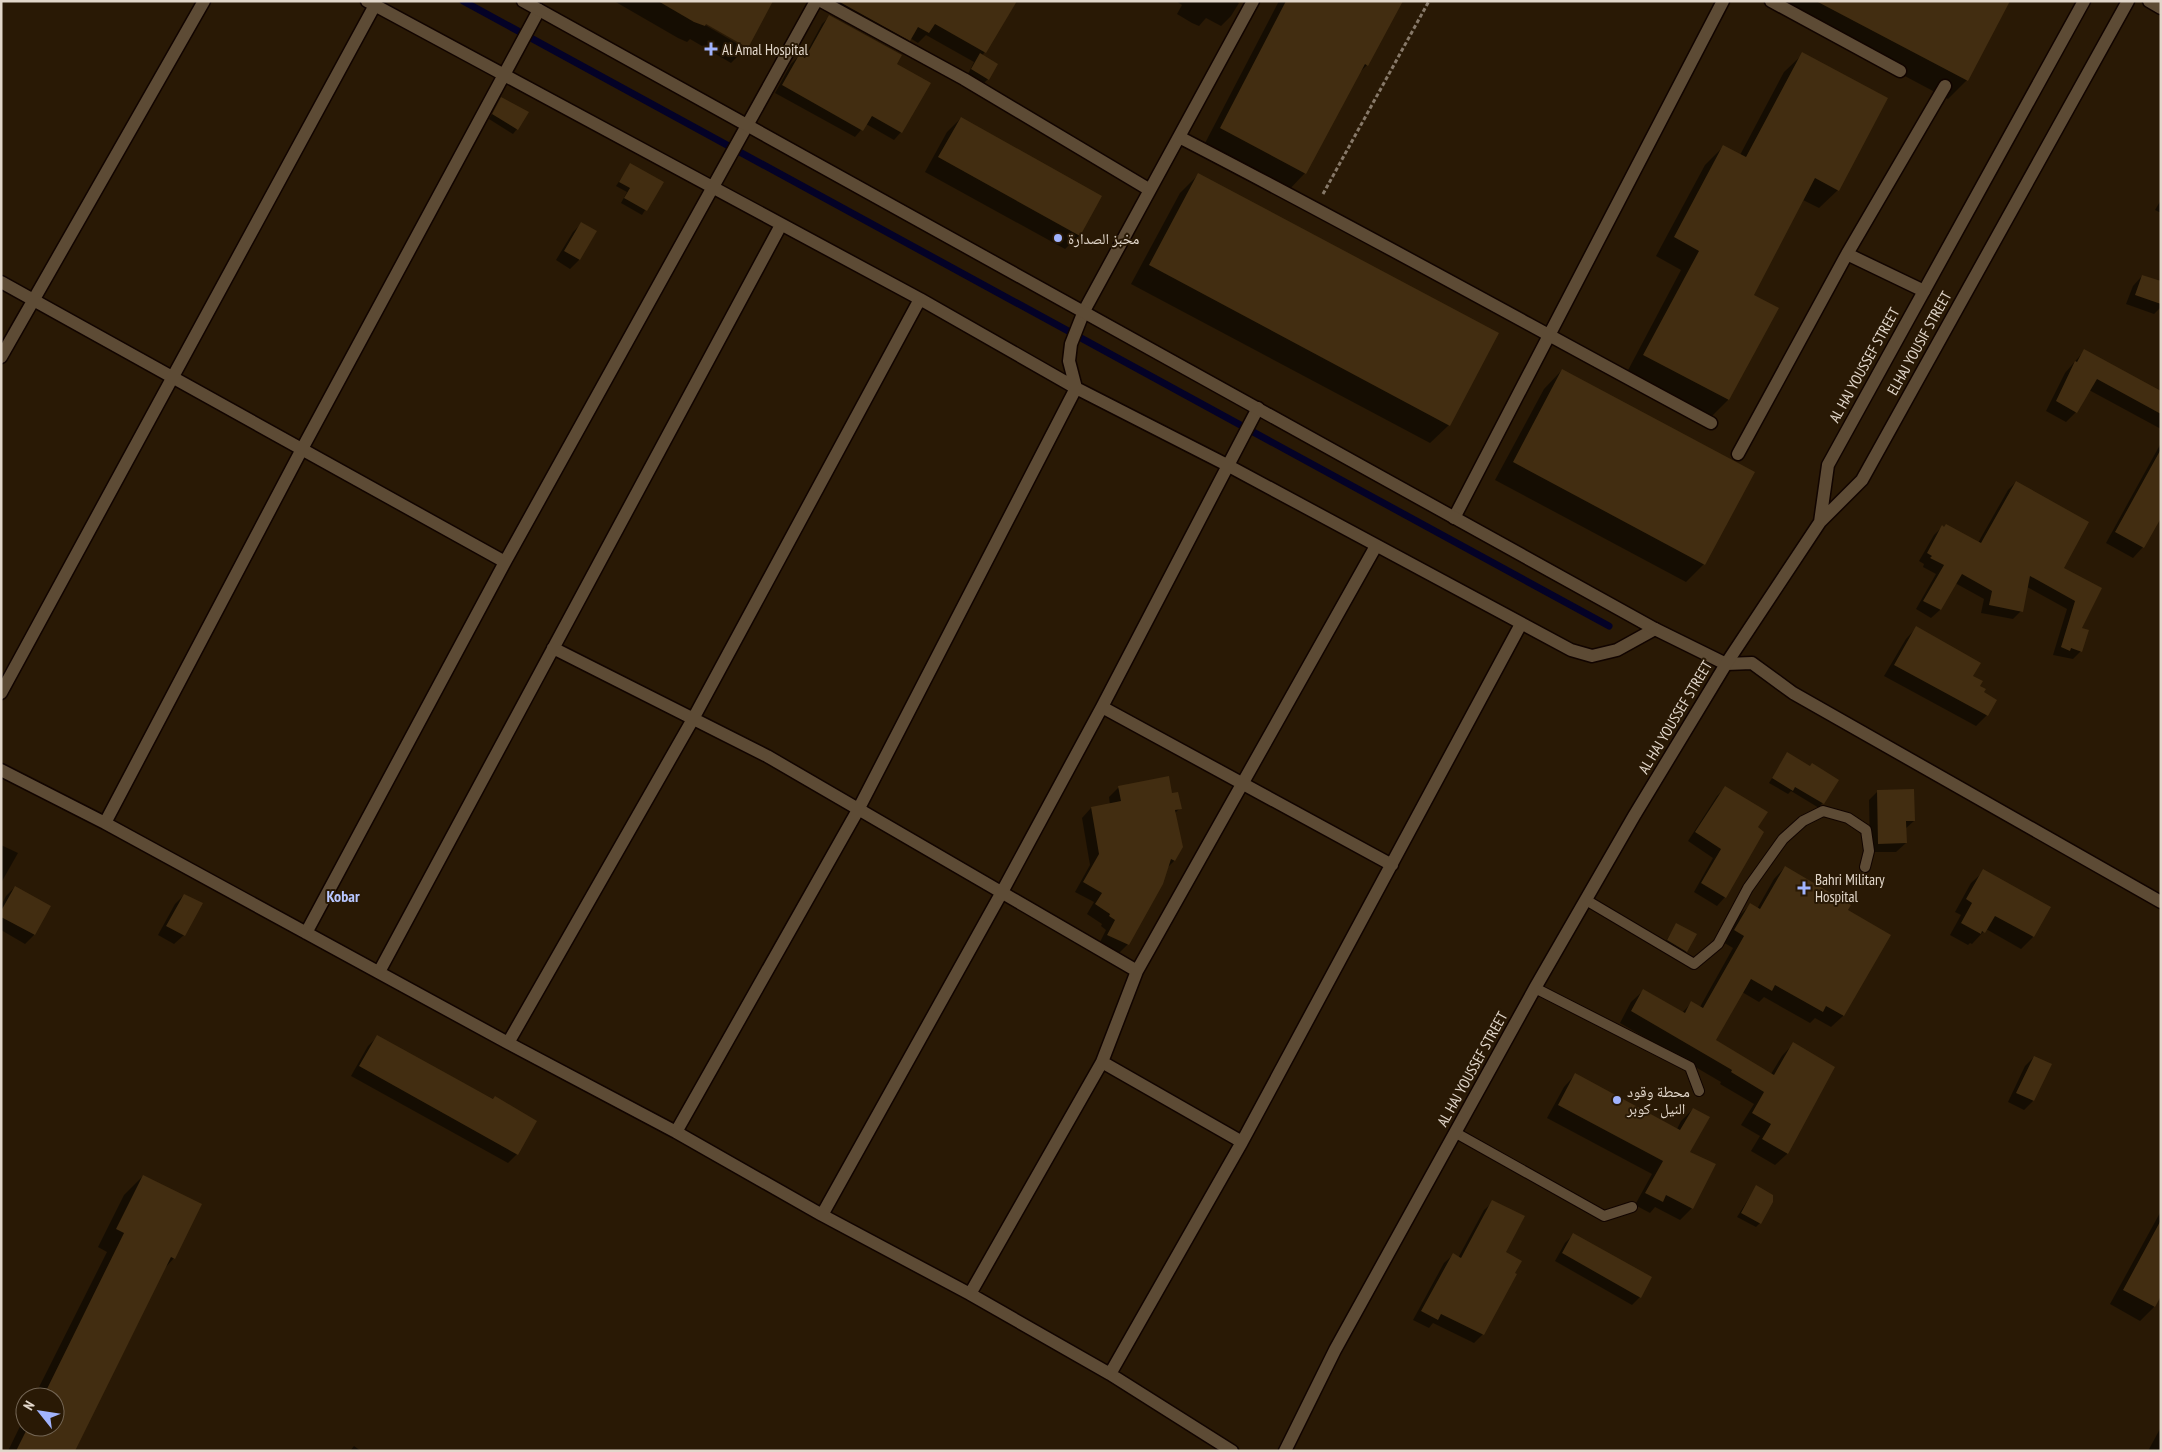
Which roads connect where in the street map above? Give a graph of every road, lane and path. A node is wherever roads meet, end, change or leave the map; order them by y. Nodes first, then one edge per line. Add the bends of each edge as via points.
1 (204, 1) edge
2 (523, 1) edge
3 (816, 1) edge
4 (821, 1) edge
5 (1253, 1) edge
6 (1428, 1) edge
7 (1723, 1) edge
8 (1770, 1) edge
9 (2084, 1) edge
10 (2128, 1) edge
11 (2149, 1) edge
12 (371, 3) edge
13 (2161, 8) edge
14 (539, 10) junction
15 (1900, 71) dead end
16 (503, 74) junction
17 (1945, 86) dead end
18 (748, 126) junction
19 (1179, 137) junction
20 (713, 188) junction
21 (1150, 190) junction
22 (1316, 208) junction
23 (781, 224) junction
24 (1848, 254) junction
25 (1, 282) edge
26 (1924, 291) junction
27 (920, 299) junction
28 (33, 300) junction
29 (1084, 311) junction
30 (1548, 336) junction
31 (1, 358) edge
32 (173, 378) junction
33 (1076, 388) junction
34 (1255, 413) junction
35 (1711, 423) dead end
36 (302, 449) junction
37 (1738, 454) dead end
38 (1227, 465) junction
39 (1454, 518) junction
40 (1820, 522) junction
41 (1376, 546) junction
42 (506, 562) junction
43 (1521, 624) junction
44 (1655, 629) junction
45 (553, 648) junction
46 (1726, 664) junction
47 (1, 693) edge
48 (1102, 707) junction
49 (692, 719) junction
50 (1, 770) edge
51 (1244, 783) junction
52 (858, 810) junction
53 (105, 823) junction
54 (1392, 865) junction
55 (1865, 867) dead end
56 (1002, 892) junction
57 (1586, 900) junction
58 (2161, 902) edge
59 (306, 933) junction
60 (1137, 971) junction
61 (379, 972) junction
62 (1535, 988) junction
63 (508, 1043) junction
64 (1102, 1062) junction
65 (1699, 1091) dead end
66 (676, 1132) junction
67 (1456, 1133) junction
68 (1242, 1142) junction
69 (1632, 1207) dead end
70 (822, 1215) junction
71 (970, 1294) junction
72 (1110, 1374) junction
73 (1232, 1451) edge
74 (1285, 1451) edge

1 - 28 street
2 - 14 street
3 - 18 street
4 - 21 street via 964,79
5 - 19 street
6 - 22 path
7 - 30 street
8 - 15 street
9 - 26 street, AL HAJ YOUSSEF STREET
10 - 40 street, AL HAJ YOUSSEF STREET via 1862,480
11 - 13 street
12 - 16 street
12 - 32 street
14 - 16 street
14 - 18 street
16 - 20 street
16 - 36 street
17 - 24 street
18 - 20 street
18 - 29 street
19 - 21 street
19 - 22 street
20 - 23 street
20 - 42 street
21 - 29 street
22 - 30 street
23 - 27 street
23 - 45 street
24 - 26 street
24 - 37 street
25 - 28 street
26 - 40 street, AL HAJ YOUSSEF STREET via 1828,465
27 - 33 street
27 - 49 street
28 - 31 street
28 - 32 street
29 - 33 street via 1071,344 1069,361
29 - 34 street
30 - 35 street
30 - 39 street
32 - 36 street
32 - 47 street
33 - 38 street
33 - 52 street
34 - 38 street
34 - 39 street
36 - 42 street
36 - 53 street
38 - 41 street
38 - 48 street
39 - 44 street
40 - 46 street, AL HAJ YOUSSEF STREET
41 - 43 street
41 - 51 street
42 - 59 street
43 - 44 street via 1571,650 1592,656 1617,650
43 - 54 street
44 - 46 street
45 - 49 street
45 - 61 street
46 - 57 street, AL HAJ YOUSSEF STREET
46 - 58 street via 1752,663 1801,698
48 - 51 street
48 - 56 street
49 - 52 street via 767,756
49 - 63 street
50 - 53 street
51 - 54 street
51 - 60 street
52 - 56 street
52 - 66 street
53 - 59 street
54 - 68 street
55 - 57 lane via 1869,851 1866,830 1848,818 1823,811 1803,821 1783,839 1753,881 1718,944 1694,964
56 - 60 street
56 - 70 street
57 - 62 street, AL HAJ YOUSSEF STREET
59 - 61 street
60 - 64 street
61 - 63 street
62 - 65 lane via 1690,1067
62 - 67 street, AL HAJ YOUSSEF STREET
63 - 66 street
64 - 68 street
64 - 71 street
66 - 70 street
67 - 69 lane via 1604,1216
67 - 74 street, AL HAJ YOUSSEF STREET via 1336,1350
68 - 72 street
70 - 71 street
71 - 72 street
72 - 73 street

